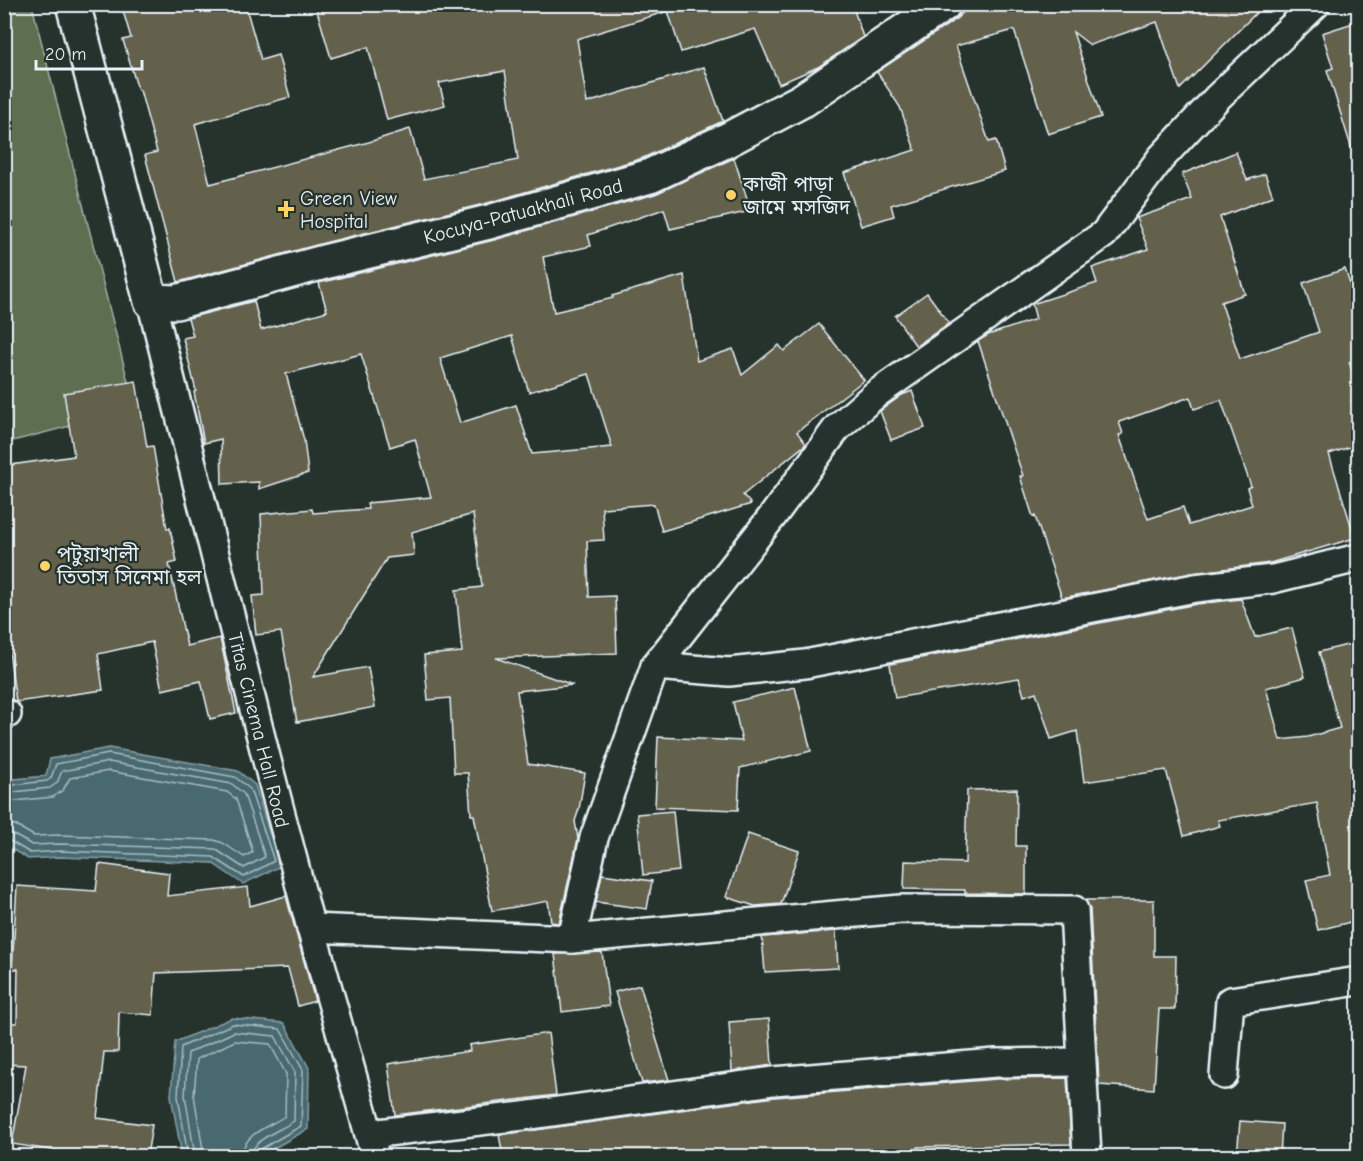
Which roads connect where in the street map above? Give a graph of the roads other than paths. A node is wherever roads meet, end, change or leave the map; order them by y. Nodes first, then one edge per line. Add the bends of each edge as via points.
1 (74, 4) edge
2 (1316, 4) edge
3 (930, 8) edge
4 (151, 301) junction
5 (1359, 558) edge
6 (655, 666) junction
7 (311, 928) junction
8 (572, 939) junction
9 (1359, 981) edge
10 (1081, 1062) junction
11 (1224, 1075) dead end
12 (373, 1145) edge
13 (1087, 1156) edge

1 - 4 main road
2 - 6 street via 1218,97 1161,158 1104,234 876,394 837,428 772,518
3 - 4 main road, Kocuya-Patuakhali Road via 803,100 650,176 489,222 176,302
4 - 7 street, Titas Cinema Hall Road
5 - 6 street via 1273,579 1195,588 805,664 729,672
6 - 8 street via 594,838
7 - 8 street
7 - 12 street, Titas Cinema Hall Road
8 - 10 street via 902,909 1074,910
9 - 11 street via 1230,1001
10 - 12 street via 996,1063 773,1081 534,1115
10 - 13 street

